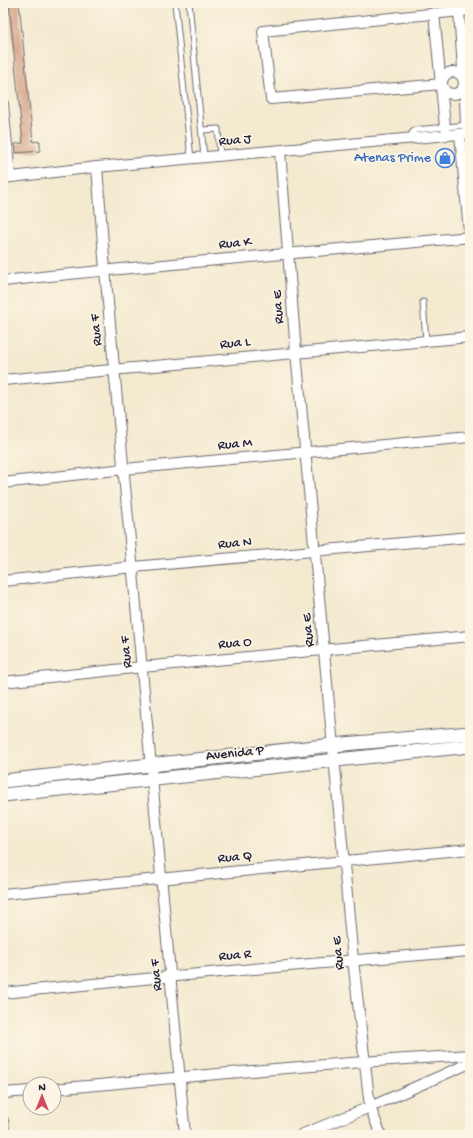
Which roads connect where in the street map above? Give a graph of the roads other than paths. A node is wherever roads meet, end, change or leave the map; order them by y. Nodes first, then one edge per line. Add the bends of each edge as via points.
1 (175, 3) edge
2 (189, 3) edge
3 (470, 10) edge
4 (460, 11) junction
5 (434, 13) junction
6 (467, 81) edge
7 (442, 84) junction
8 (3, 104) edge
9 (445, 127) junction
10 (202, 130) junction
11 (466, 130) edge
12 (411, 138) junction
13 (280, 151) junction
14 (220, 156) junction
15 (204, 157) junction
16 (191, 159) junction
17 (97, 167) junction
18 (6, 178) edge
19 (470, 237) edge
20 (470, 242) edge
21 (289, 254) junction
22 (105, 270) junction
23 (3, 281) edge
24 (423, 302) dead end
25 (470, 337) edge
26 (426, 341) junction
27 (296, 352) junction
28 (115, 370) junction
29 (3, 380) edge
30 (470, 437) edge
31 (306, 452) junction
32 (124, 469) junction
33 (3, 483) edge
34 (470, 537) edge
35 (315, 551) junction
36 (133, 567) junction
37 (3, 581) edge
38 (470, 636) edge
39 (325, 650) junction
40 (142, 667) junction
41 (3, 682) edge
42 (470, 733) edge
43 (333, 745) junction
44 (470, 746) edge
45 (334, 760) junction
46 (151, 766) junction
47 (152, 779) junction
48 (3, 781) edge
49 (3, 795) edge
50 (470, 849) edge
51 (344, 861) junction
52 (162, 878) junction
53 (3, 894) edge
54 (470, 951) edge
55 (353, 960) junction
56 (171, 976) junction
57 (3, 993) edge
58 (470, 1055) edge
59 (365, 1061) junction
60 (470, 1063) edge
61 (180, 1077) junction
62 (62, 1088) edge
63 (22, 1092) edge
64 (3, 1094) edge
65 (370, 1107) junction
66 (3, 1121) edge
67 (4, 1135) edge
68 (185, 1135) edge
69 (301, 1135) edge
70 (381, 1135) edge

1 - 16 lane
2 - 10 lane
3 - 4 street
4 - 5 street
4 - 6 street
5 - 7 street
5 - 7 street via 263,31 272,99
6 - 7 street via 458,93 454,94 444,90
6 - 7 street via 454,71 446,73
6 - 11 street
7 - 9 street
8 - 18 street
9 - 11 lane
9 - 12 lane via 416,130
10 - 14 lane via 218,129
10 - 15 lane
11 - 12 street, Rua J
11 - 19 street
12 - 13 street, Rua J
13 - 14 street, Rua J
13 - 21 street, Rua E
14 - 15 street, Rua J
15 - 16 street, Rua J
16 - 17 street, Rua J
17 - 18 street, Rua J
17 - 22 street, Rua F
19 - 20 street
19 - 21 street, Rua K
21 - 22 street, Rua K
21 - 27 street, Rua E
22 - 23 street, Rua K
22 - 28 street, Rua F
24 - 26 lane
25 - 26 street, Rua L
26 - 27 street, Rua L
27 - 28 street, Rua L
27 - 31 street, Rua E
28 - 29 street, Rua L
28 - 32 street, Rua F
30 - 31 street, Rua M
31 - 32 street, Rua M
31 - 35 street, Rua E
32 - 33 street, Rua M
32 - 36 street, Rua F
34 - 35 street, Rua N
35 - 36 street, Rua N
35 - 39 street, Rua E
36 - 37 street, Rua N
36 - 40 street, Rua F
38 - 39 street, Rua O
39 - 40 street, Rua O
39 - 43 street, Rua E
40 - 41 street, Rua O
40 - 46 street, Rua F
42 - 43 street, Avenida P
43 - 45 street, Rua E
43 - 46 street, Avenida P
44 - 45 street, Avenida P
45 - 47 street, Avenida P
45 - 51 street, Rua E
46 - 47 street, Rua F
46 - 48 street, Avenida P
47 - 49 street, Avenida P
47 - 52 street, Rua F
50 - 51 street, Rua Q
51 - 52 street, Rua Q
51 - 55 street, Rua E
52 - 53 street, Rua Q
52 - 56 street, Rua F
54 - 55 street, Rua R
55 - 56 street, Rua R
55 - 59 street, Rua E
56 - 57 street, Rua R
56 - 61 street, Rua F
58 - 59 street
59 - 61 street
59 - 65 street, Rua E
60 - 65 street
61 - 62 street
61 - 68 street, Rua F
63 - 64 street
65 - 69 street
65 - 70 street, Rua E
66 - 67 street

